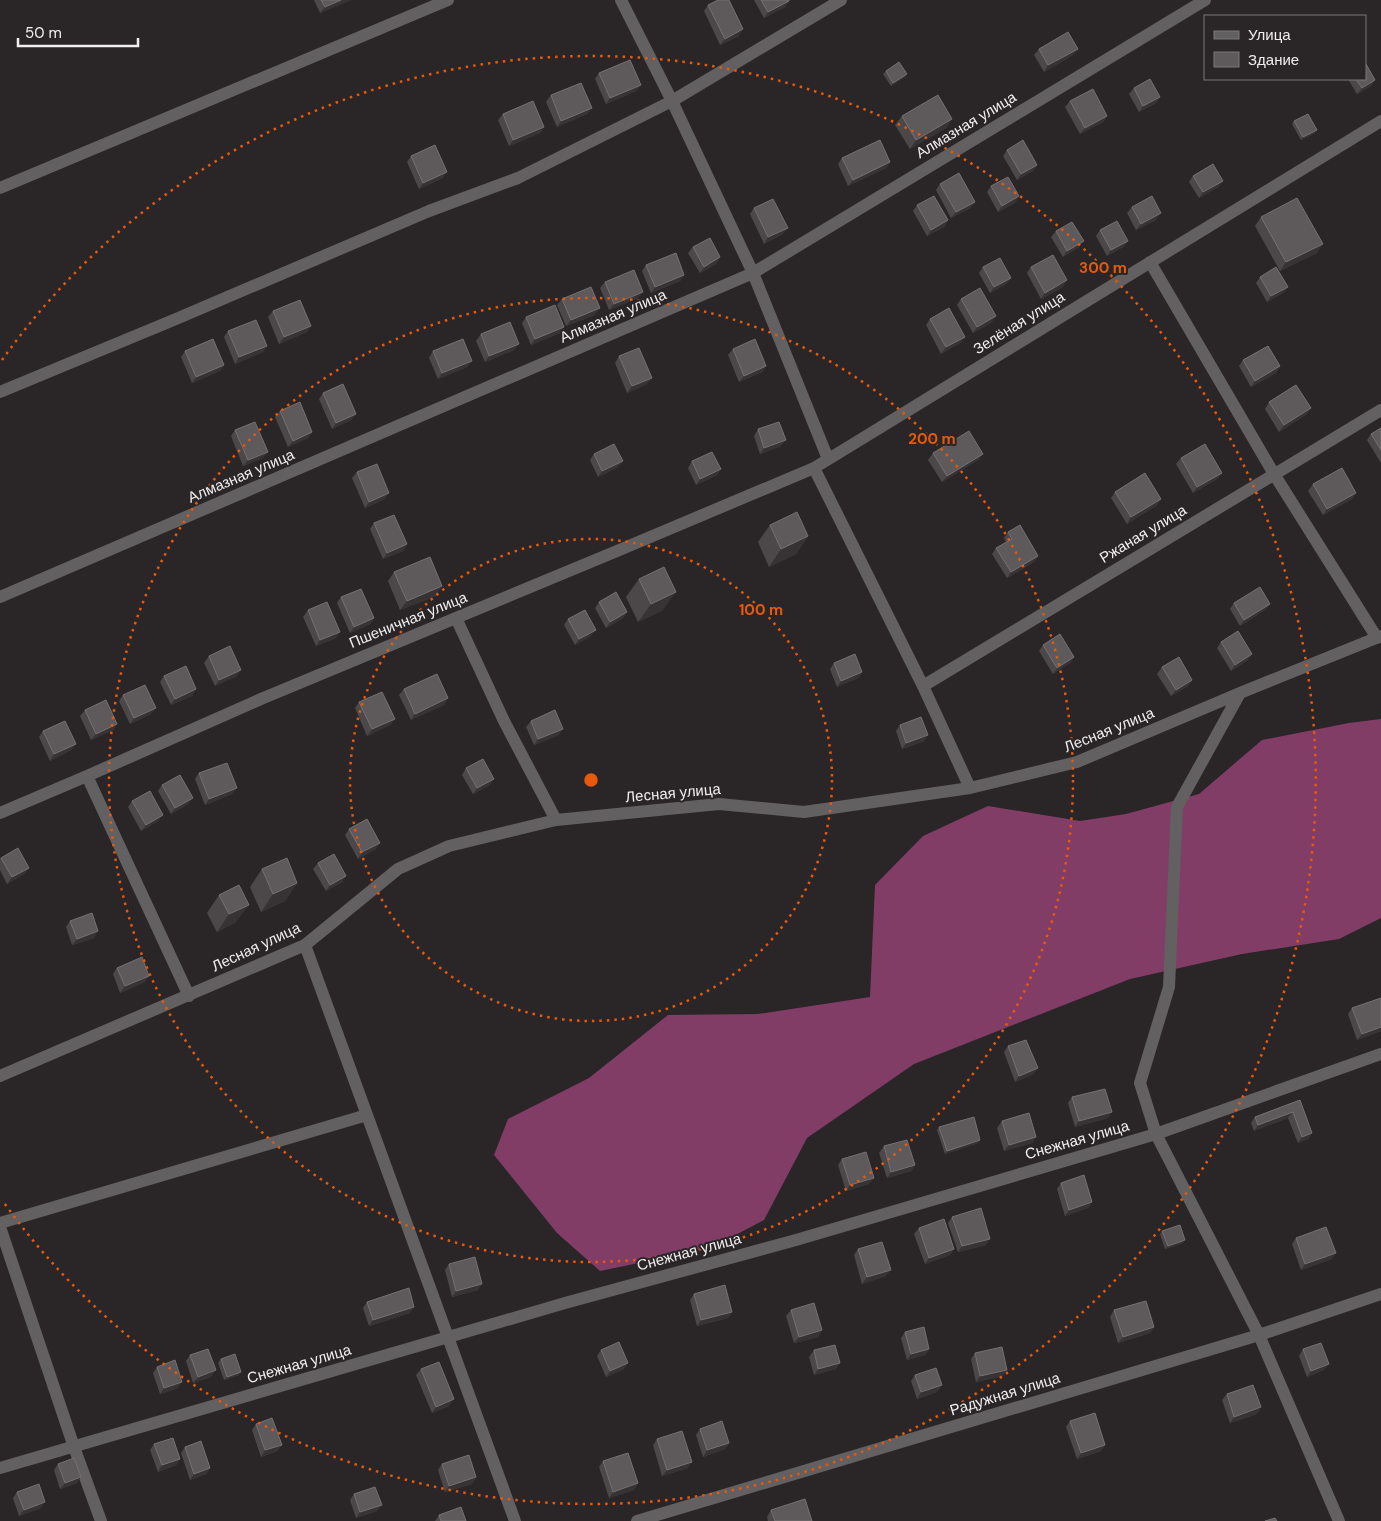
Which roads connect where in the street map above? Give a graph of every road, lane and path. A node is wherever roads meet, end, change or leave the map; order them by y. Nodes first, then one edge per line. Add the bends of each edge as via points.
1 (448, 0) edge
2 (621, 0) edge
3 (841, 0) edge
4 (1205, 0) edge
5 (672, 102) junction
6 (1381, 121) edge
7 (0, 188) edge
8 (1150, 262) junction
9 (753, 273) junction
10 (0, 392) edge
11 (1381, 410) edge
12 (828, 459) junction
13 (814, 468) junction
14 (1274, 474) junction
15 (0, 597) edge
16 (456, 618) junction
17 (1379, 637) edge
18 (923, 686) junction
19 (1240, 693) junction
20 (88, 776) junction
21 (970, 788) junction
22 (0, 813) edge
23 (556, 820) junction
24 (305, 945) junction
25 (189, 996) junction
26 (1381, 1054) edge
27 (0, 1076) edge
28 (367, 1115) junction
29 (1156, 1134) junction
30 (0, 1225) edge
31 (1381, 1294) edge
32 (1259, 1335) junction
33 (448, 1338) junction
34 (74, 1447) junction
35 (0, 1468) edge
36 (101, 1521) edge
37 (515, 1521) edge
38 (638, 1521) edge
39 (1339, 1521) edge

1 - 7 street
2 - 5 street
3 - 5 street
4 - 9 street, Алмазная улица
5 - 9 street
5 - 10 street via 518,178 429,211
6 - 8 street, Зелёная улица
8 - 12 street, Зелёная улица
8 - 14 street
9 - 12 street
9 - 15 street, Алмазная улица
11 - 14 street, Ржаная улица
12 - 13 street, Пшеничная улица
13 - 16 street, Пшеничная улица
13 - 18 street
14 - 17 street
14 - 18 street, Ржаная улица
16 - 20 street, Пшеничная улица via 261,699
16 - 23 street via 504,721
17 - 19 street, Лесная улица
18 - 21 street
19 - 21 street, Лесная улица via 1077,762
19 - 29 street via 1177,807 1170,987 1140,1083
20 - 22 street, Пшеничная улица
20 - 25 street
21 - 23 street, Лесная улица via 804,812 719,804
23 - 24 street, Лесная улица via 449,846 398,869
24 - 25 street, Лесная улица
24 - 28 street
25 - 27 street, Лесная улица
26 - 29 street, Снежная улица
28 - 30 street
28 - 33 street
29 - 32 street
29 - 33 street, Снежная улица
30 - 34 street
31 - 32 street, Радужная улица
32 - 38 street, Радужная улица
32 - 39 street
33 - 34 street, Снежная улица
33 - 37 street
34 - 35 street, Снежная улица
34 - 36 street

